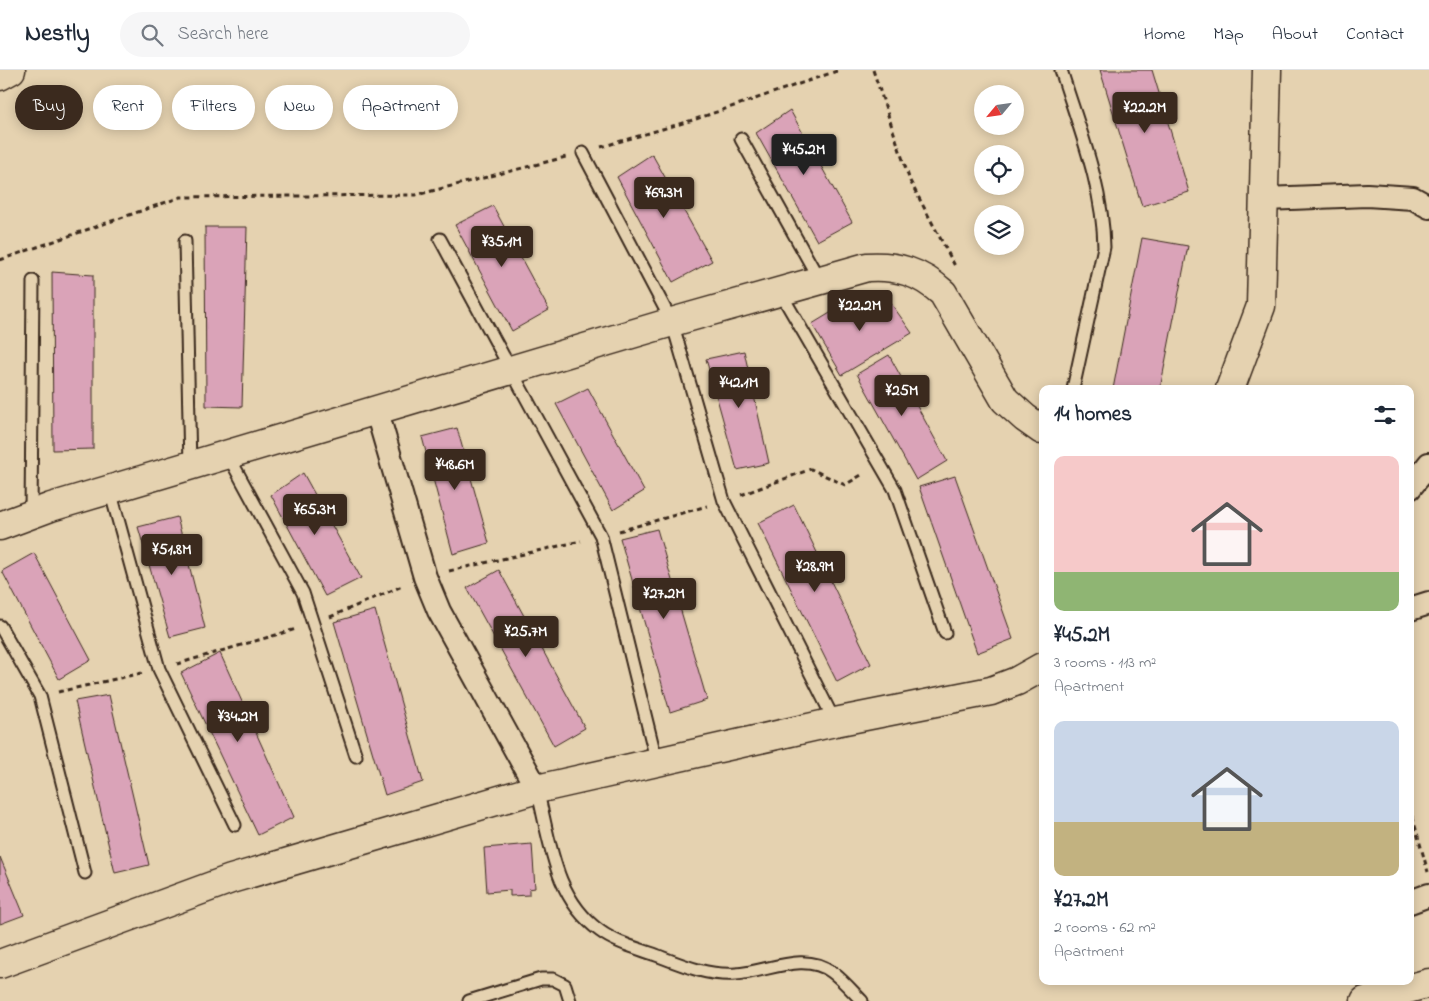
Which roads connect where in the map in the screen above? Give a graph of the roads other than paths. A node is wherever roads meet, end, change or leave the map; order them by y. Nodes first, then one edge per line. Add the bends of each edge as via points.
1 (11, 70) edge
2 (1062, 70) edge
3 (1266, 70) edge
4 (0, 76) edge
5 (741, 139) dead end
6 (583, 153) road end
7 (1265, 199) junction
8 (1429, 207) edge
9 (440, 239) dead end
10 (185, 241) dead end
11 (33, 281) dead end
12 (820, 281) junction
13 (780, 292) junction
14 (672, 322) junction
15 (510, 370) junction
16 (1074, 385) edge
17 (1231, 385) edge
18 (377, 412) junction
19 (1039, 428) edge
20 (228, 455) junction
21 (1429, 464) edge
22 (190, 466) junction
23 (1414, 483) edge
24 (110, 490) junction
25 (32, 514) junction
26 (0, 526) edge
27 (1429, 603) edge
28 (1414, 608) edge
29 (0, 626) edge
30 (945, 633) dead end
31 (1039, 669) edge
32 (835, 722) junction
33 (356, 756) dead end
34 (657, 763) junction
35 (537, 789) junction
36 (235, 825) dead end
37 (85, 873) dead end
38 (1429, 895) edge
39 (1414, 901) edge
40 (0, 964) edge
41 (1429, 983) edge
42 (469, 1001) edge
43 (570, 1001) edge
44 (862, 1001) edge
45 (1365, 1001) edge

1 - 4 main road
2 - 16 lane via 1100,195 1104,224 1104,247
3 - 7 main road
5 - 12 lane
6 - 14 lane
7 - 8 street via 1367,195 1413,198
7 - 17 main road via 1260,306
9 - 15 lane
10 - 22 lane
11 - 25 lane
12 - 13 main road
12 - 19 main road via 867,267 887,266 910,271 928,280 943,293 1005,400
13 - 14 main road
13 - 30 lane via 895,490
14 - 15 main road
14 - 32 lane via 724,501
15 - 18 main road
15 - 34 lane via 601,536
18 - 20 main road
18 - 35 street via 424,576
20 - 22 main road
20 - 33 lane via 303,593
21 - 23 street
22 - 24 main road
24 - 25 main road
24 - 36 lane via 159,669
25 - 26 main road
27 - 28 street
29 - 37 lane via 40,696
31 - 32 main road via 991,691
32 - 34 main road
34 - 35 main road
35 - 40 main road via 231,879
35 - 44 lane via 556,867 567,897 601,932 695,970 716,974 738,974 789,964 822,966
38 - 39 street
41 - 45 main road
42 - 43 lane via 540,979 553,979 565,985

